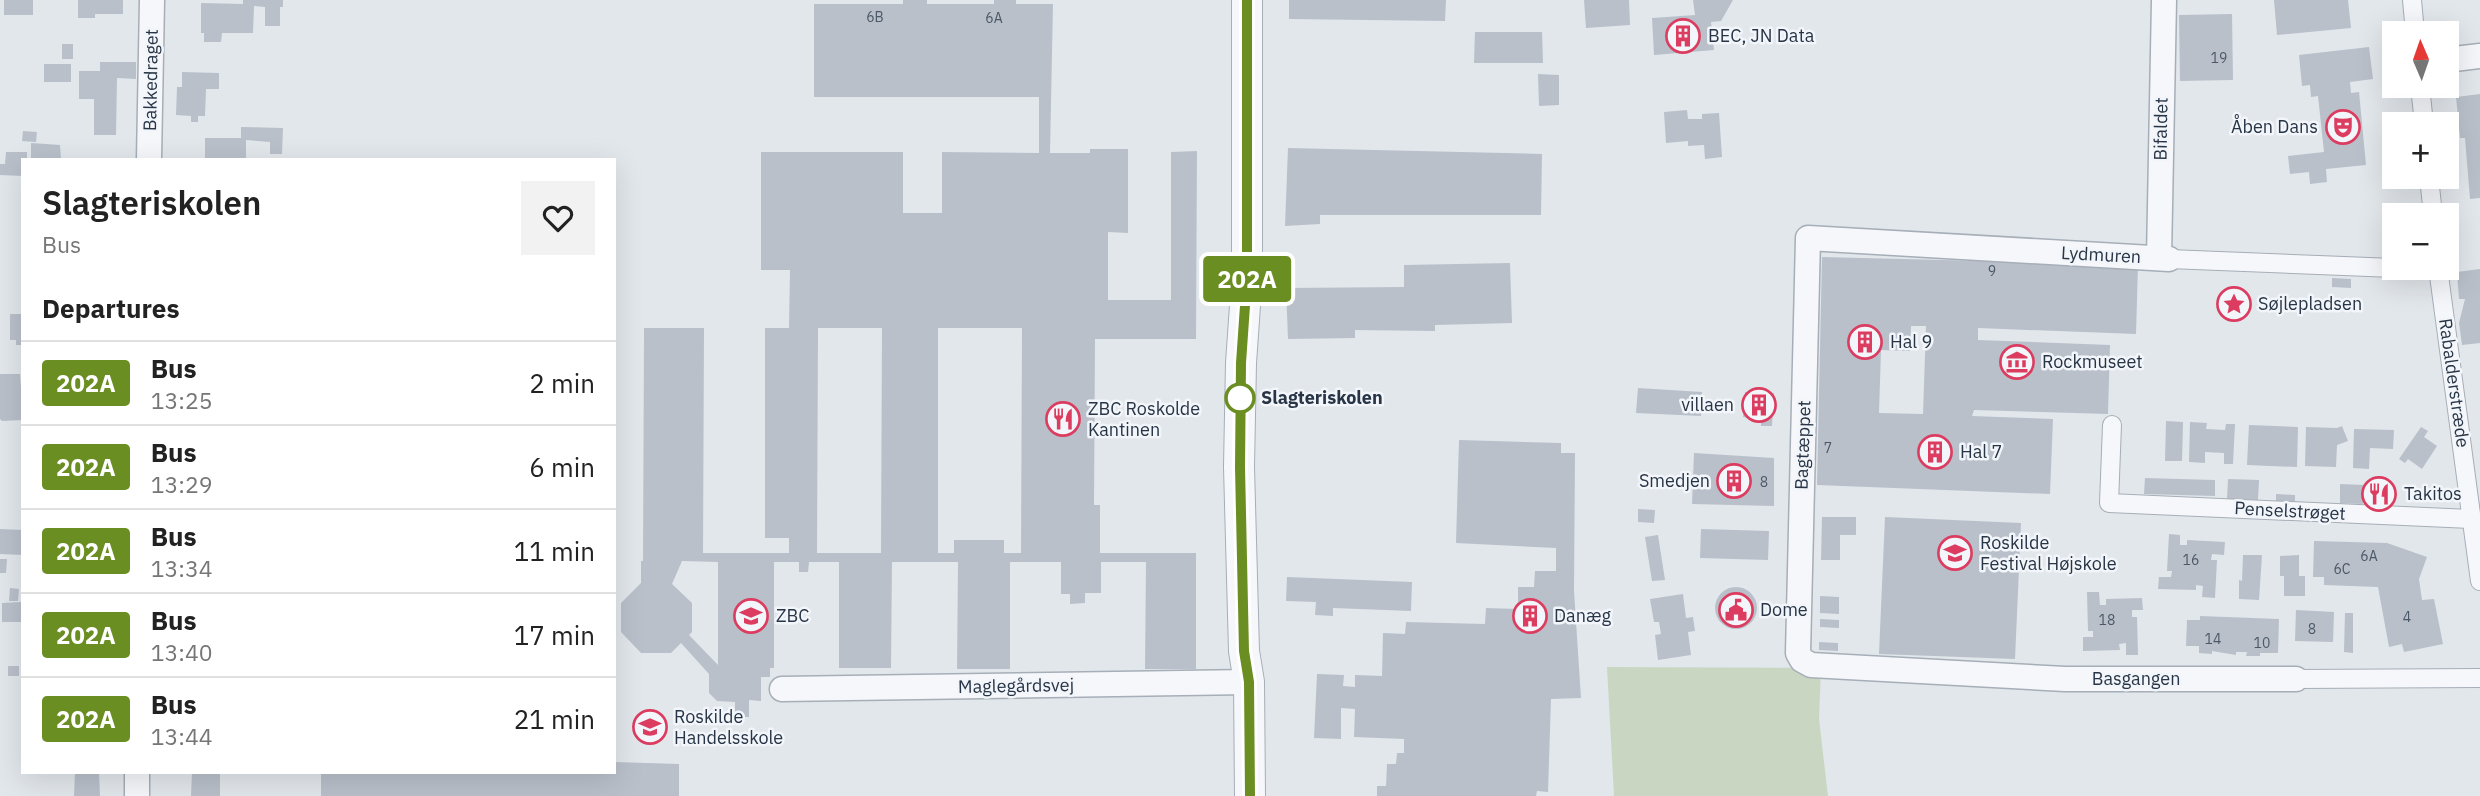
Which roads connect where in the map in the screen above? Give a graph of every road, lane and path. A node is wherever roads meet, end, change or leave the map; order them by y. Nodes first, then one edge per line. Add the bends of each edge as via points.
1 (152, 0) edge
2 (1247, 0) edge
3 (2164, 0) edge
4 (2412, 0) edge
5 (2414, 21) edge
6 (2480, 56) edge
7 (2459, 58) edge
8 (149, 158) edge
9 (1808, 237) joint
10 (2164, 259) junction
11 (2382, 267) edge
12 (2440, 280) edge
13 (2112, 425) dead end
14 (2471, 519) junction
15 (2480, 581) edge
16 (1798, 653) joint
17 (2480, 678) edge
18 (2296, 679) joint
19 (1249, 682) junction
20 (782, 689) dead end
21 (137, 774) edge
22 (137, 796) edge
23 (1250, 796) edge

1 - 8 street, Bakkedraget
2 - 19 street via 1247,277 1240,467 1244,651
3 - 10 street, Bifaldet
4 - 5 street
6 - 7 street
9 - 10 street, Lydmuren
9 - 16 street, Bagtæppet
10 - 11 street, Lydmuren
12 - 14 street, Rabalderstræde
13 - 14 street, Penselstrøget via 2109,503
14 - 15 street, Rabalderstræde
16 - 18 street, Basgangen via 1811,665 2065,678
17 - 18 street, Basgangen
19 - 20 street, Maglegårdsvej
19 - 23 street
21 - 22 street

